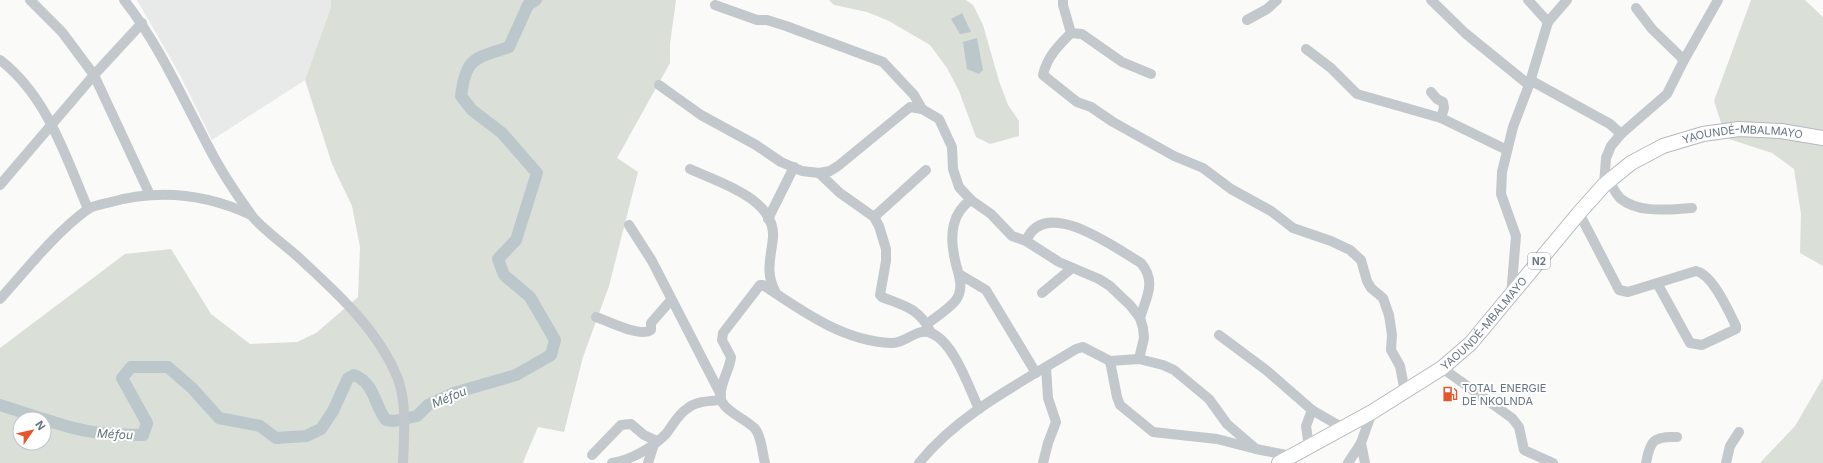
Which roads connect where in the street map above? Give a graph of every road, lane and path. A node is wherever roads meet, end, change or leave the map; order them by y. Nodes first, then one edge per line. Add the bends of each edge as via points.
1 (30, 0) edge
2 (124, 0) edge
3 (1064, 0) edge
4 (1275, 0) edge
5 (1431, 0) edge
6 (1528, 0) edge
7 (1567, 0) edge
8 (1718, 0) edge
9 (715, 5) dead end
10 (1636, 8) dead end
11 (1247, 20) dead end
12 (1548, 22) junction
13 (142, 23) junction
14 (1071, 33) junction
15 (1306, 49) dead end
16 (0, 60) edge
17 (1684, 60) junction
18 (1151, 74) dead end
19 (94, 75) junction
20 (1530, 82) junction
21 (659, 85) dead end
22 (1431, 92) dead end
23 (922, 109) junction
24 (1441, 118) junction
25 (53, 124) junction
26 (1621, 134) junction
27 (1823, 138) edge
28 (1508, 150) junction
29 (794, 167) junction
30 (690, 169) dead end
31 (926, 170) dead end
32 (819, 173) junction
33 (1607, 183) junction
34 (0, 185) edge
35 (150, 195) junction
36 (971, 200) junction
37 (1692, 208) dead end
38 (88, 209) junction
39 (1579, 212) junction
40 (251, 215) junction
41 (874, 217) junction
42 (768, 219) junction
43 (629, 225) dead end
44 (1026, 241) junction
45 (1072, 268) junction
46 (959, 274) junction
47 (1657, 283) junction
48 (776, 293) junction
49 (1042, 293) dead end
50 (1, 295) edge
51 (1511, 296) junction
52 (671, 300) junction
53 (596, 317) dead end
54 (1140, 318) junction
55 (929, 328) junction
56 (1220, 335) dead end
57 (1139, 359) junction
58 (1110, 361) junction
59 (1046, 367) junction
60 (1442, 368) junction
61 (1036, 373) junction
62 (1405, 392) junction
63 (721, 397) junction
64 (979, 409) junction
65 (1312, 410) junction
66 (1372, 412) junction
67 (1343, 428) junction
68 (1739, 432) dead end
69 (1676, 437) dead end
70 (655, 443) junction
71 (1361, 443) junction
72 (1309, 447) junction
73 (1256, 449) junction
74 (592, 455) dead end
75 (1292, 456) junction
76 (403, 463) edge
77 (612, 463) edge
78 (648, 463) edge
79 (765, 463) edge
80 (919, 463) edge
81 (1043, 463) edge
82 (1279, 463) edge
83 (1348, 463) edge
84 (1365, 463) edge
85 (1553, 463) edge
86 (1646, 463) edge
87 (1726, 463) edge

1 - 19 street via 62,32
2 - 13 street
3 - 14 street via 1063,5
4 - 11 street via 1267,9
5 - 20 street via 1465,33
6 - 12 street
7 - 12 street
8 - 17 street
9 - 23 street via 757,20 786,26 883,62 914,94
10 - 17 street via 1652,29
12 - 20 street
13 - 19 street
13 - 40 street via 208,146
14 - 18 street via 1082,34 1122,62
14 - 62 street via 1054,51 1043,75 1077,102 1091,107 1174,156 1203,168 1231,188 1270,210 1293,228 1331,241 1350,250 1361,260 1367,281 1383,298 1389,315 1391,350 1400,366
15 - 24 street via 1331,68 1357,94
16 - 25 street via 21,80
17 - 26 street via 1667,94
19 - 25 street
19 - 35 street
20 - 26 street via 1610,124
20 - 28 street via 1513,127
21 - 29 street via 701,115
22 - 24 street via 1443,102
23 - 32 street via 910,107 838,166
23 - 36 street via 939,119 952,147 953,169 959,187
24 - 28 street
25 - 34 street
25 - 38 street
26 - 33 street via 1611,146 1606,158
27 - 33 highway, YAOUNDÉ-MBALMAYO / N2 via 1781,131 1739,129 1703,134 1663,146 1631,163
28 - 51 street via 1502,172 1501,194 1516,236
29 - 32 street via 802,171
29 - 42 street
30 - 42 street via 750,197
31 - 41 street
32 - 41 street via 840,193
33 - 37 street via 1620,199 1632,205 1646,208
33 - 39 highway, YAOUNDÉ-MBALMAYO / N2
35 - 38 street
35 - 40 street via 194,196 229,205
36 - 44 street via 991,214 1012,236
36 - 46 street via 960,208 954,223 952,237
38 - 50 street
39 - 47 street via 1619,290 1628,292
39 - 51 highway, YAOUNDÉ-MBALMAYO / N2
40 - 76 street via 366,324 398,380 403,409
41 - 55 street via 886,248 880,294 918,313
42 - 48 street via 773,236 769,279
43 - 52 street via 652,261
44 - 45 street
44 - 54 street via 1030,231 1035,227 1045,223 1063,222 1090,233 1141,263 1147,270 1150,281
45 - 49 street
45 - 54 street via 1110,286
46 - 55 street via 960,289 956,300
46 - 61 street via 986,290
47 - 47 street via 1696,270 1702,272 1727,307 1736,329 1702,345 1690,344
48 - 55 street via 832,327 863,339 901,342
48 - 63 street via 763,284 757,286 723,333 722,340 731,357
51 - 60 highway, YAOUNDÉ-MBALMAYO / N2 via 1470,343
52 - 53 street via 651,322 649,332 636,332
52 - 63 street
54 - 57 street via 1144,338
55 - 64 street via 951,352
56 - 65 street
57 - 58 street
57 - 73 street via 1174,370 1209,399 1227,424
58 - 59 street via 1083,347
58 - 73 street via 1120,405 1153,432 1217,439
59 - 61 street
59 - 81 street via 1048,398 1056,422
60 - 62 highway, YAOUNDÉ-MBALMAYO / N2
60 - 85 street via 1512,418 1519,427 1524,450
61 - 64 street
62 - 66 highway, YAOUNDÉ-MBALMAYO / N2
63 - 70 street via 688,407
63 - 79 street via 724,405 755,428
64 - 80 street via 949,432
65 - 67 street
65 - 72 street via 1306,426
66 - 67 highway, YAOUNDÉ-MBALMAYO / N2
66 - 71 street
67 - 72 highway, YAOUNDÉ-MBALMAYO / N2
68 - 87 street via 1730,446
69 - 86 street via 1659,437 1653,442
70 - 74 street via 631,424 621,425
70 - 77 street via 638,454
70 - 78 street
71 - 83 street
71 - 84 street
72 - 75 highway, YAOUNDÉ-MBALMAYO / N2
73 - 75 street
75 - 82 highway, YAOUNDÉ-MBALMAYO / N2

